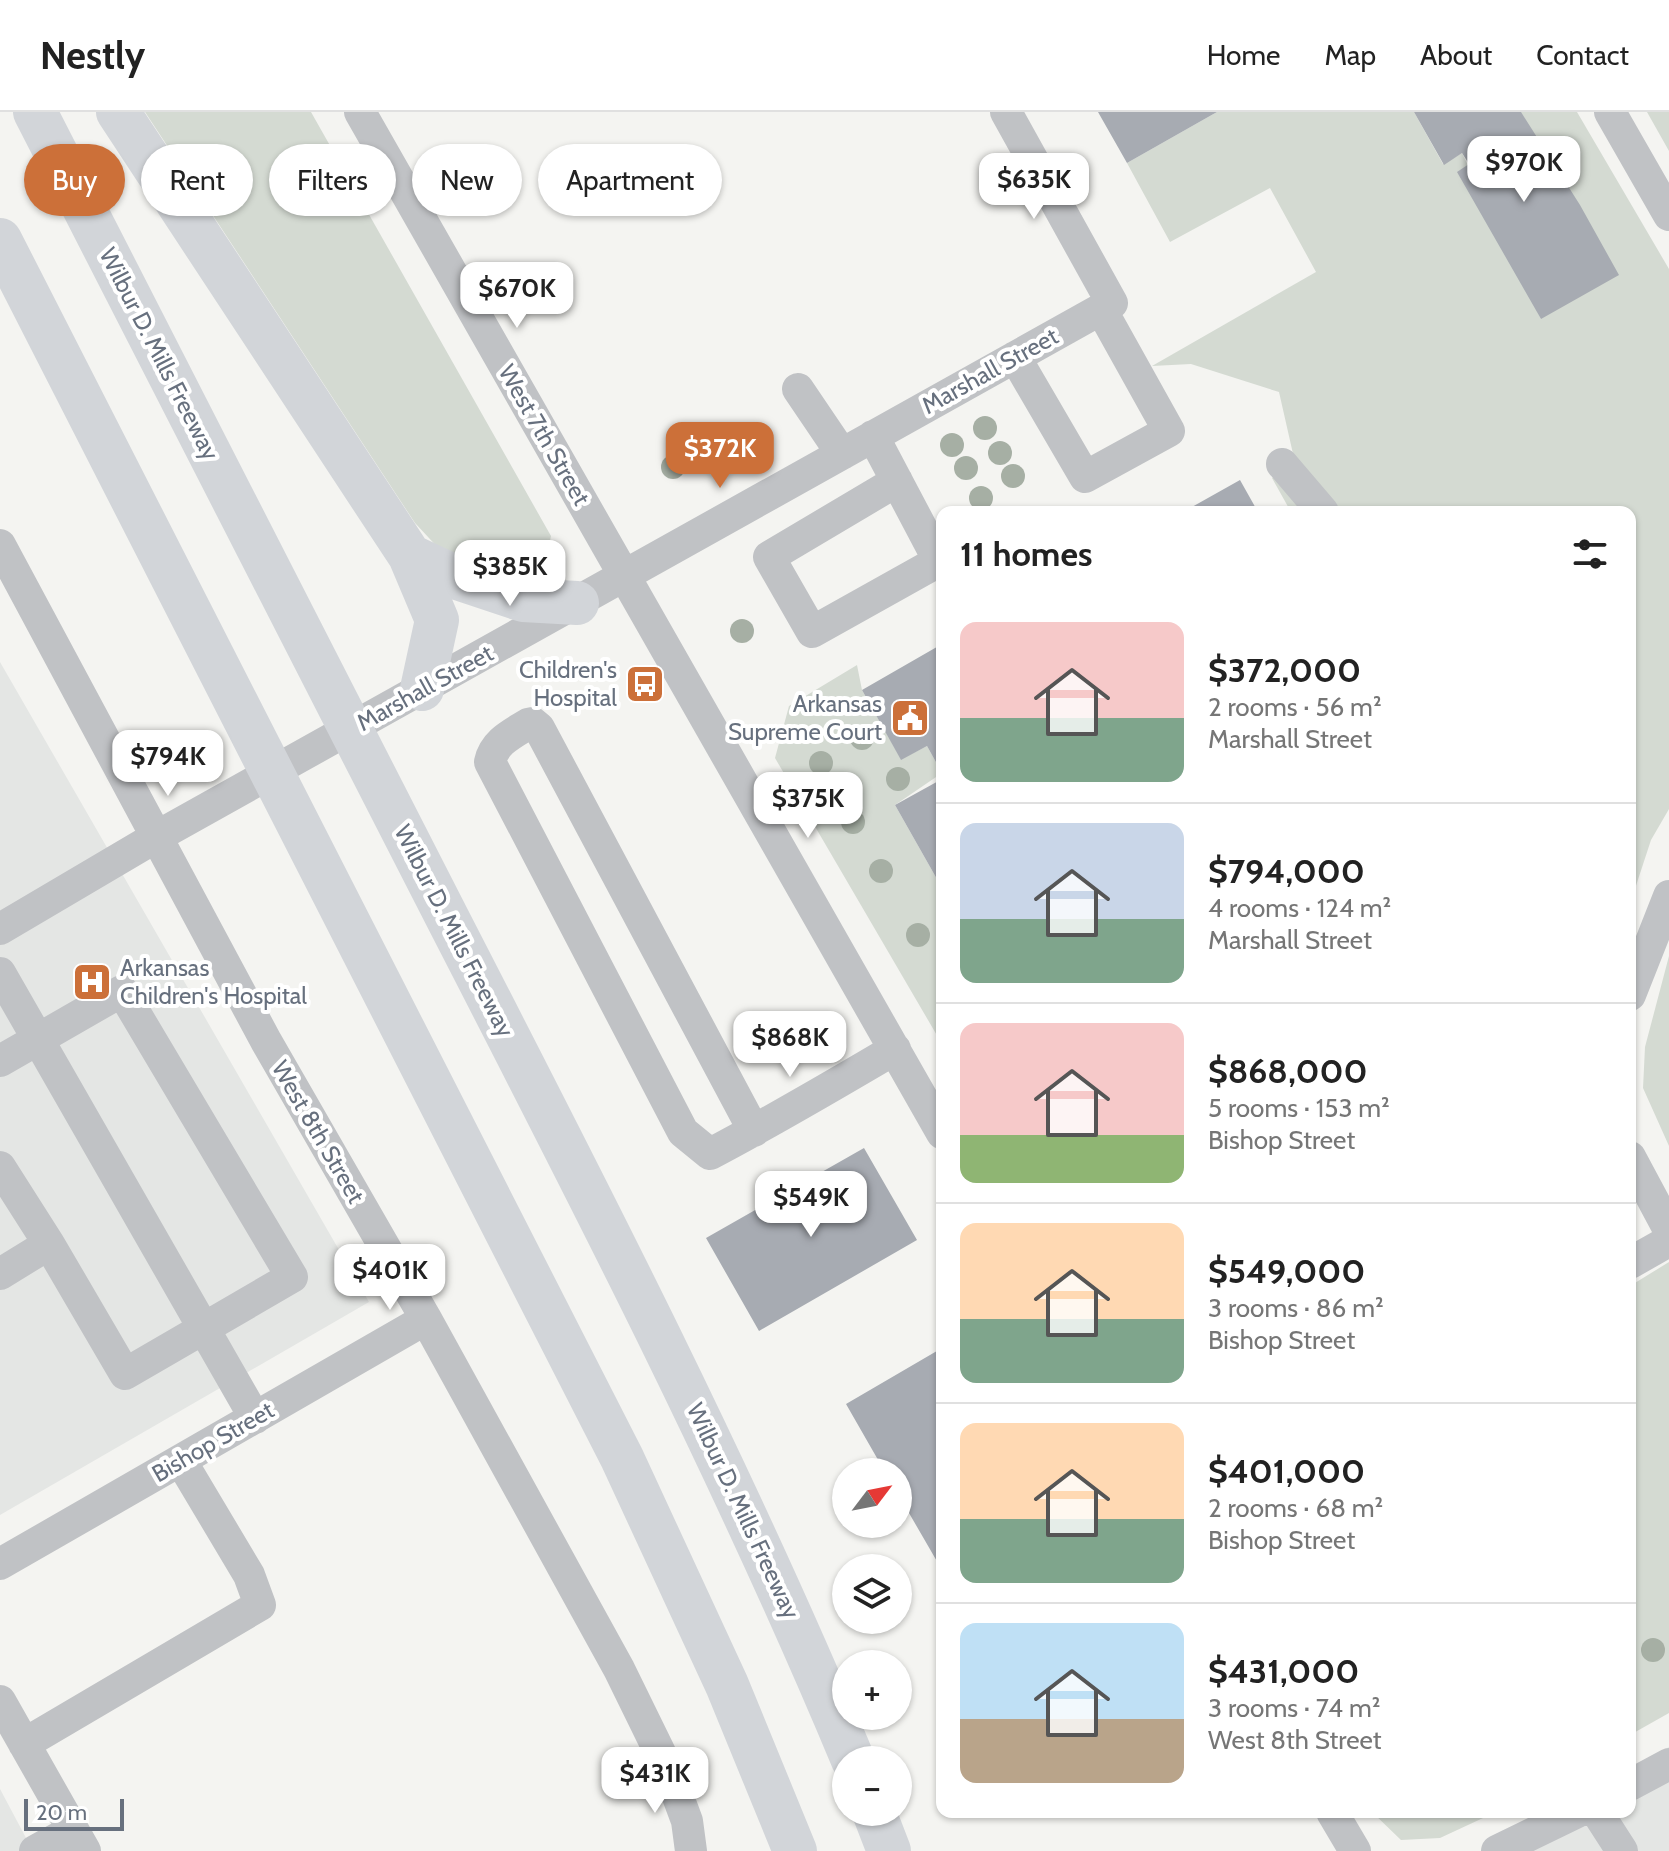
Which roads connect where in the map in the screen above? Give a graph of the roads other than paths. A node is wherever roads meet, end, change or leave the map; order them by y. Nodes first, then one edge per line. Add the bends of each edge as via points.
1 (35, 112) edge
2 (118, 112) edge
3 (360, 112) edge
4 (1006, 112) edge
5 (1610, 112) edge
6 (1669, 215) edge
7 (0, 240) edge
8 (1106, 306) junction
9 (1015, 357) junction
10 (798, 389) dead end
11 (873, 436) junction
12 (842, 454) junction
13 (1282, 464) dead end
14 (897, 481) junction
15 (1318, 506) edge
16 (0, 545) edge
17 (936, 555) edge
18 (410, 556) junction
19 (936, 563) edge
20 (624, 576) junction
21 (577, 603) junction
22 (422, 689) junction
23 (156, 837) junction
24 (1669, 896) edge
25 (1663, 923) edge
26 (0, 929) edge
27 (0, 973) edge
28 (1636, 982) edge
29 (38, 1039) junction
30 (895, 1049) junction
31 (0, 1061) edge
32 (936, 1122) edge
33 (754, 1131) junction
34 (0, 1167) edge
35 (1636, 1168) edge
36 (1669, 1230) edge
37 (1669, 1241) edge
38 (49, 1244) junction
39 (1636, 1260) edge
40 (0, 1274) edge
41 (426, 1319) junction
42 (204, 1330) junction
43 (255, 1418) junction
44 (181, 1461) junction
45 (0, 1564) edge
46 (0, 1701) edge
47 (24, 1744) junction
48 (847, 1746) edge
49 (1669, 1764) edge
50 (1636, 1782) edge
51 (1336, 1818) edge
52 (1565, 1818) edge
53 (1601, 1818) edge
54 (879, 1826) edge
55 (79, 1840) edge
56 (35, 1851) edge
57 (691, 1851) edge
58 (795, 1851) edge
59 (889, 1851) edge
60 (1355, 1851) edge
61 (1497, 1851) edge
62 (1622, 1851) edge

1 - 48 highway, Wilbur D. Mills Freeway via 693,1403
2 - 18 highway
3 - 20 street, West 7th Street
4 - 8 street
5 - 6 street
7 - 58 highway via 622,1458 727,1685
8 - 9 street, Marshall Street
8 - 9 street via 1169,431 1085,477
9 - 11 street, Marshall Street
10 - 12 street
11 - 12 street, Marshall Street
11 - 14 street
12 - 20 street, Marshall Street
13 - 15 street
14 - 17 street
14 - 19 street via 769,557 812,632
16 - 23 street, West 8th Street
18 - 21 highway via 523,600
18 - 22 highway via 437,620
20 - 21 street, Marshall Street
20 - 30 street, West 7th Street
21 - 22 street, Marshall Street
22 - 23 street, Marshall Street
23 - 26 street, Marshall Street
23 - 41 street, West 8th Street
24 - 25 street
25 - 28 street
27 - 29 street
29 - 31 street
29 - 42 street
29 - 42 street via 122,991 292,1277
30 - 32 street, West 7th Street
30 - 33 street
33 - 33 street via 710,1154 683,1132 490,762 492,751 528,724 539,728
34 - 38 street
35 - 36 street
37 - 39 street
38 - 40 street
38 - 42 street via 125,1374
41 - 43 street, Bishop Street
41 - 57 street, West 8th Street via 652,1732 687,1821
42 - 43 street
43 - 44 street, Bishop Street
44 - 45 street, Bishop Street
44 - 47 street via 249,1575 260,1605
46 - 47 street
47 - 55 street
49 - 50 street
51 - 60 street
52 - 61 street
53 - 62 street
54 - 59 highway
55 - 56 street

